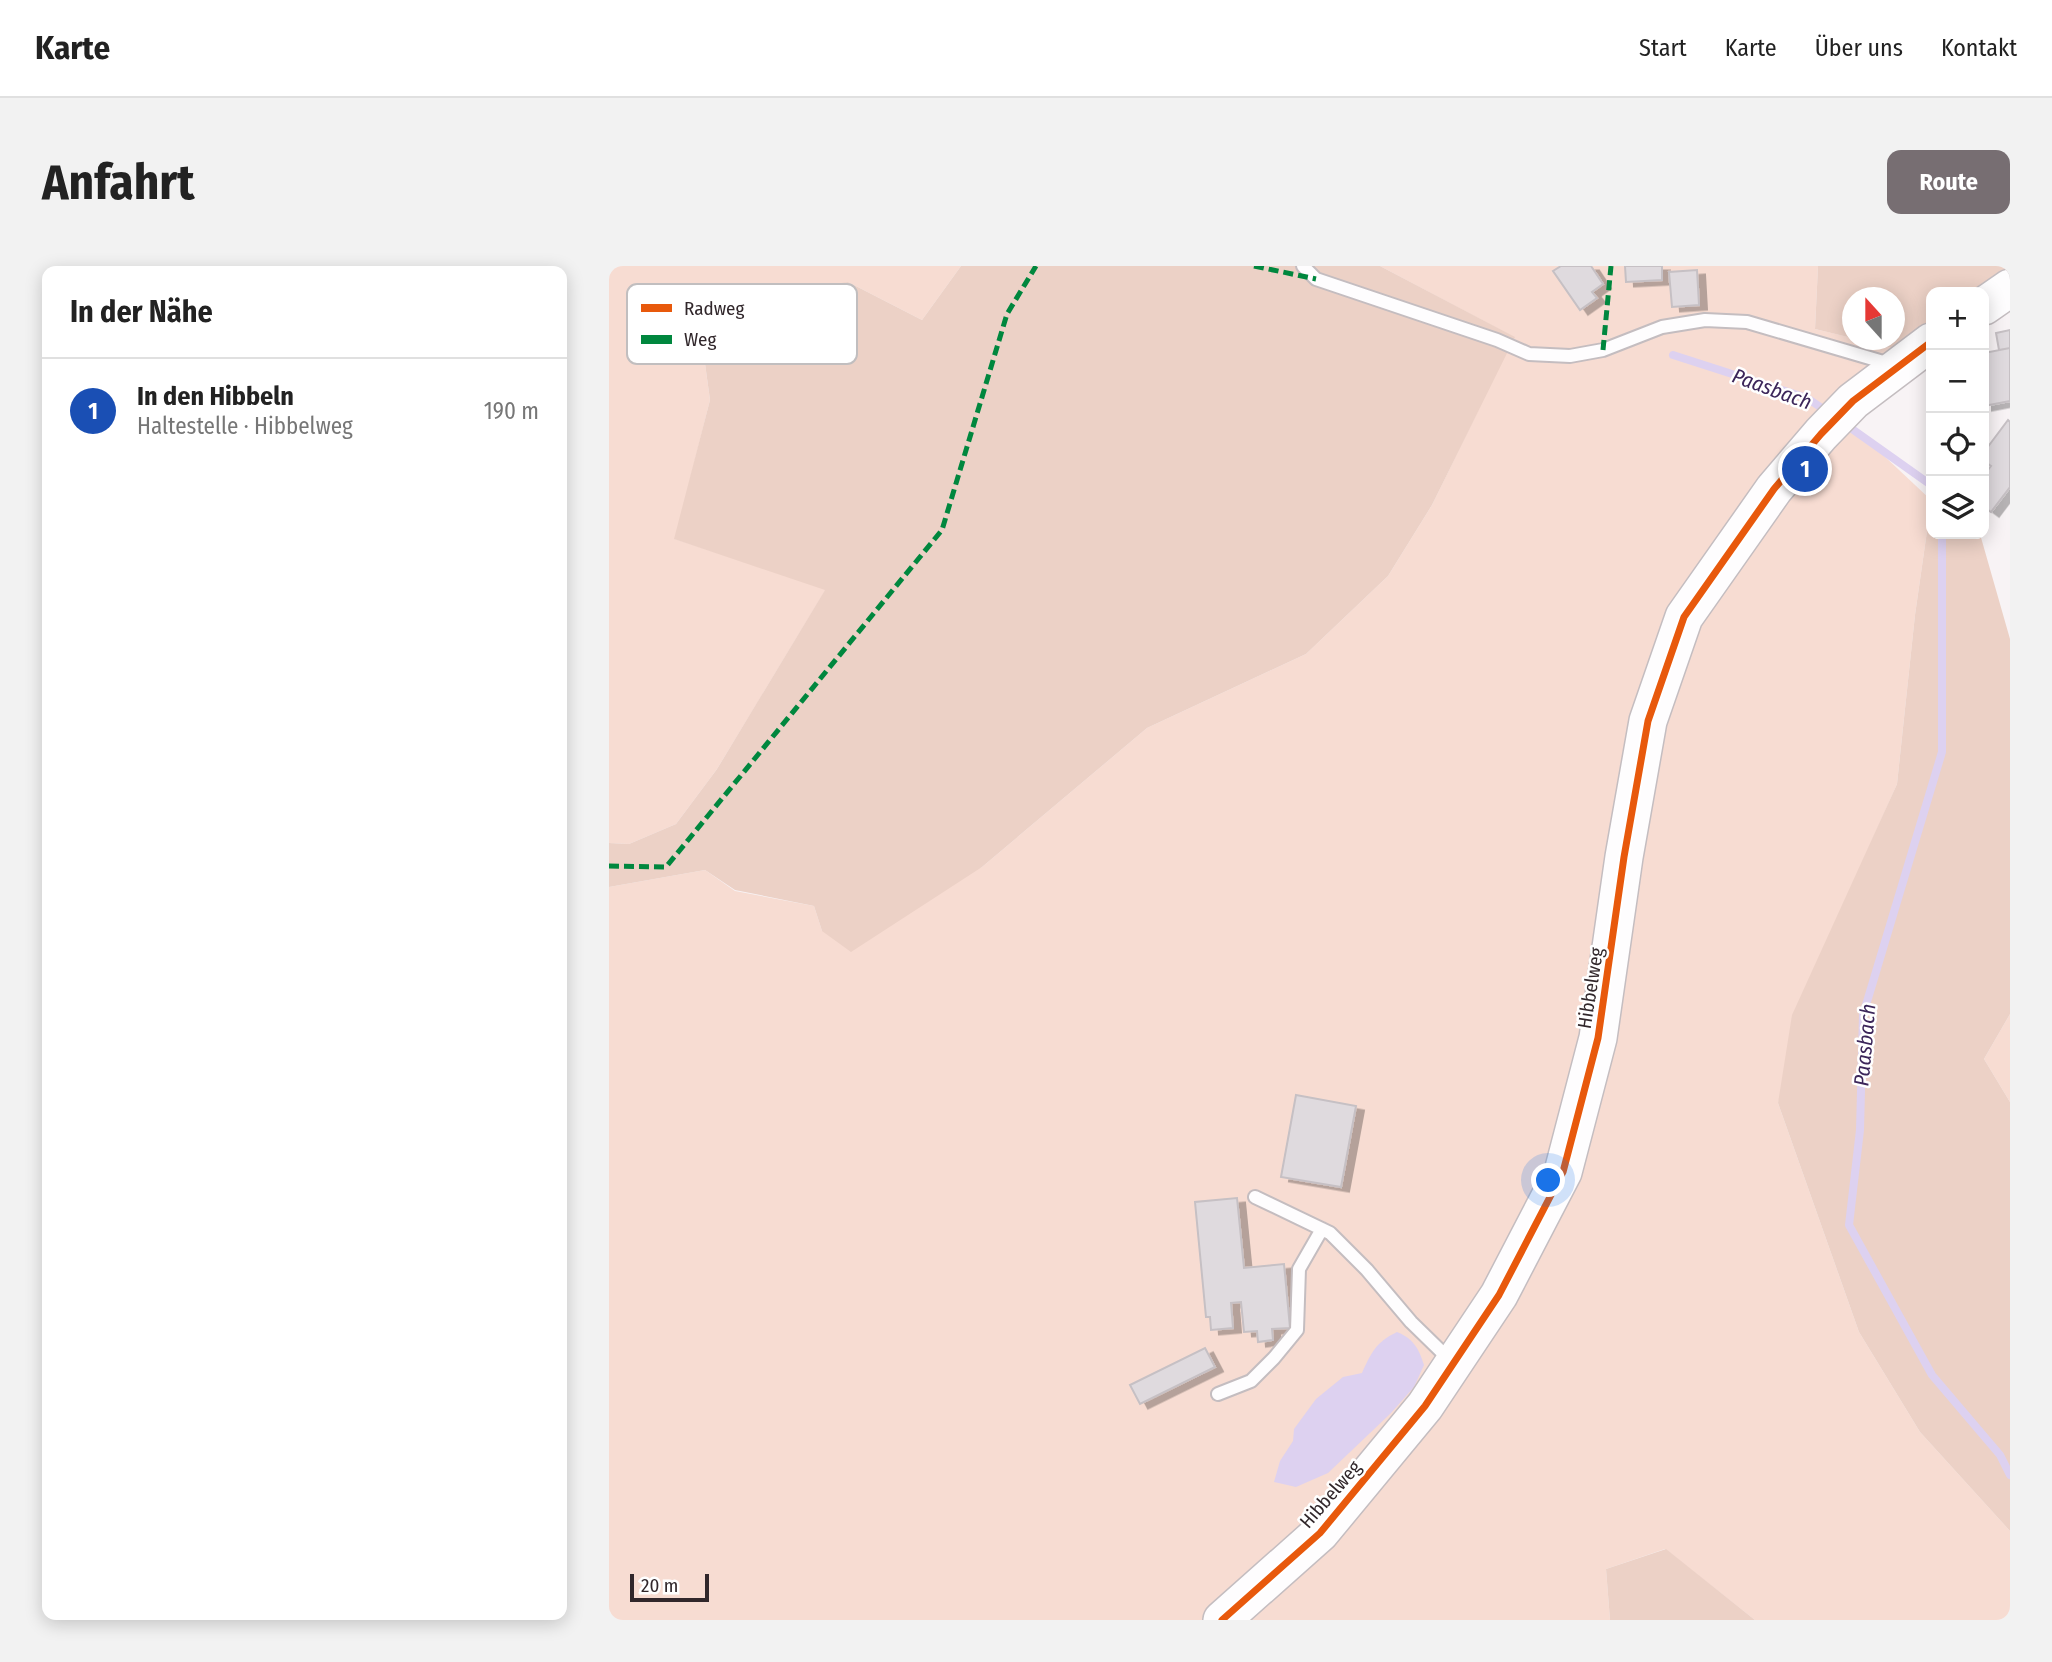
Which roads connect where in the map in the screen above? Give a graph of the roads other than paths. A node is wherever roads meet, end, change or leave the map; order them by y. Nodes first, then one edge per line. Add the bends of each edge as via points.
1 (1303, 266) edge
2 (2010, 288) edge
3 (1989, 303) edge
4 (1926, 346) edge
5 (1897, 366) junction
6 (1255, 1196) dead end
7 (1322, 1229) junction
8 (1453, 1363) junction
9 (1218, 1394) dead end
10 (1222, 1620) edge

1 - 5 lane via 1316,279 1529,354 1592,352 1662,327 1706,320 1747,322
2 - 3 street
4 - 5 street, Hibbelweg
5 - 8 street, Hibbelweg via 1853,401 1774,489 1684,617 1648,721 1598,1038 1563,1172 1499,1295
6 - 7 lane
7 - 8 lane via 1367,1270
7 - 9 lane via 1299,1269 1297,1329 1251,1381
8 - 10 street, Hibbelweg via 1425,1406 1320,1533

